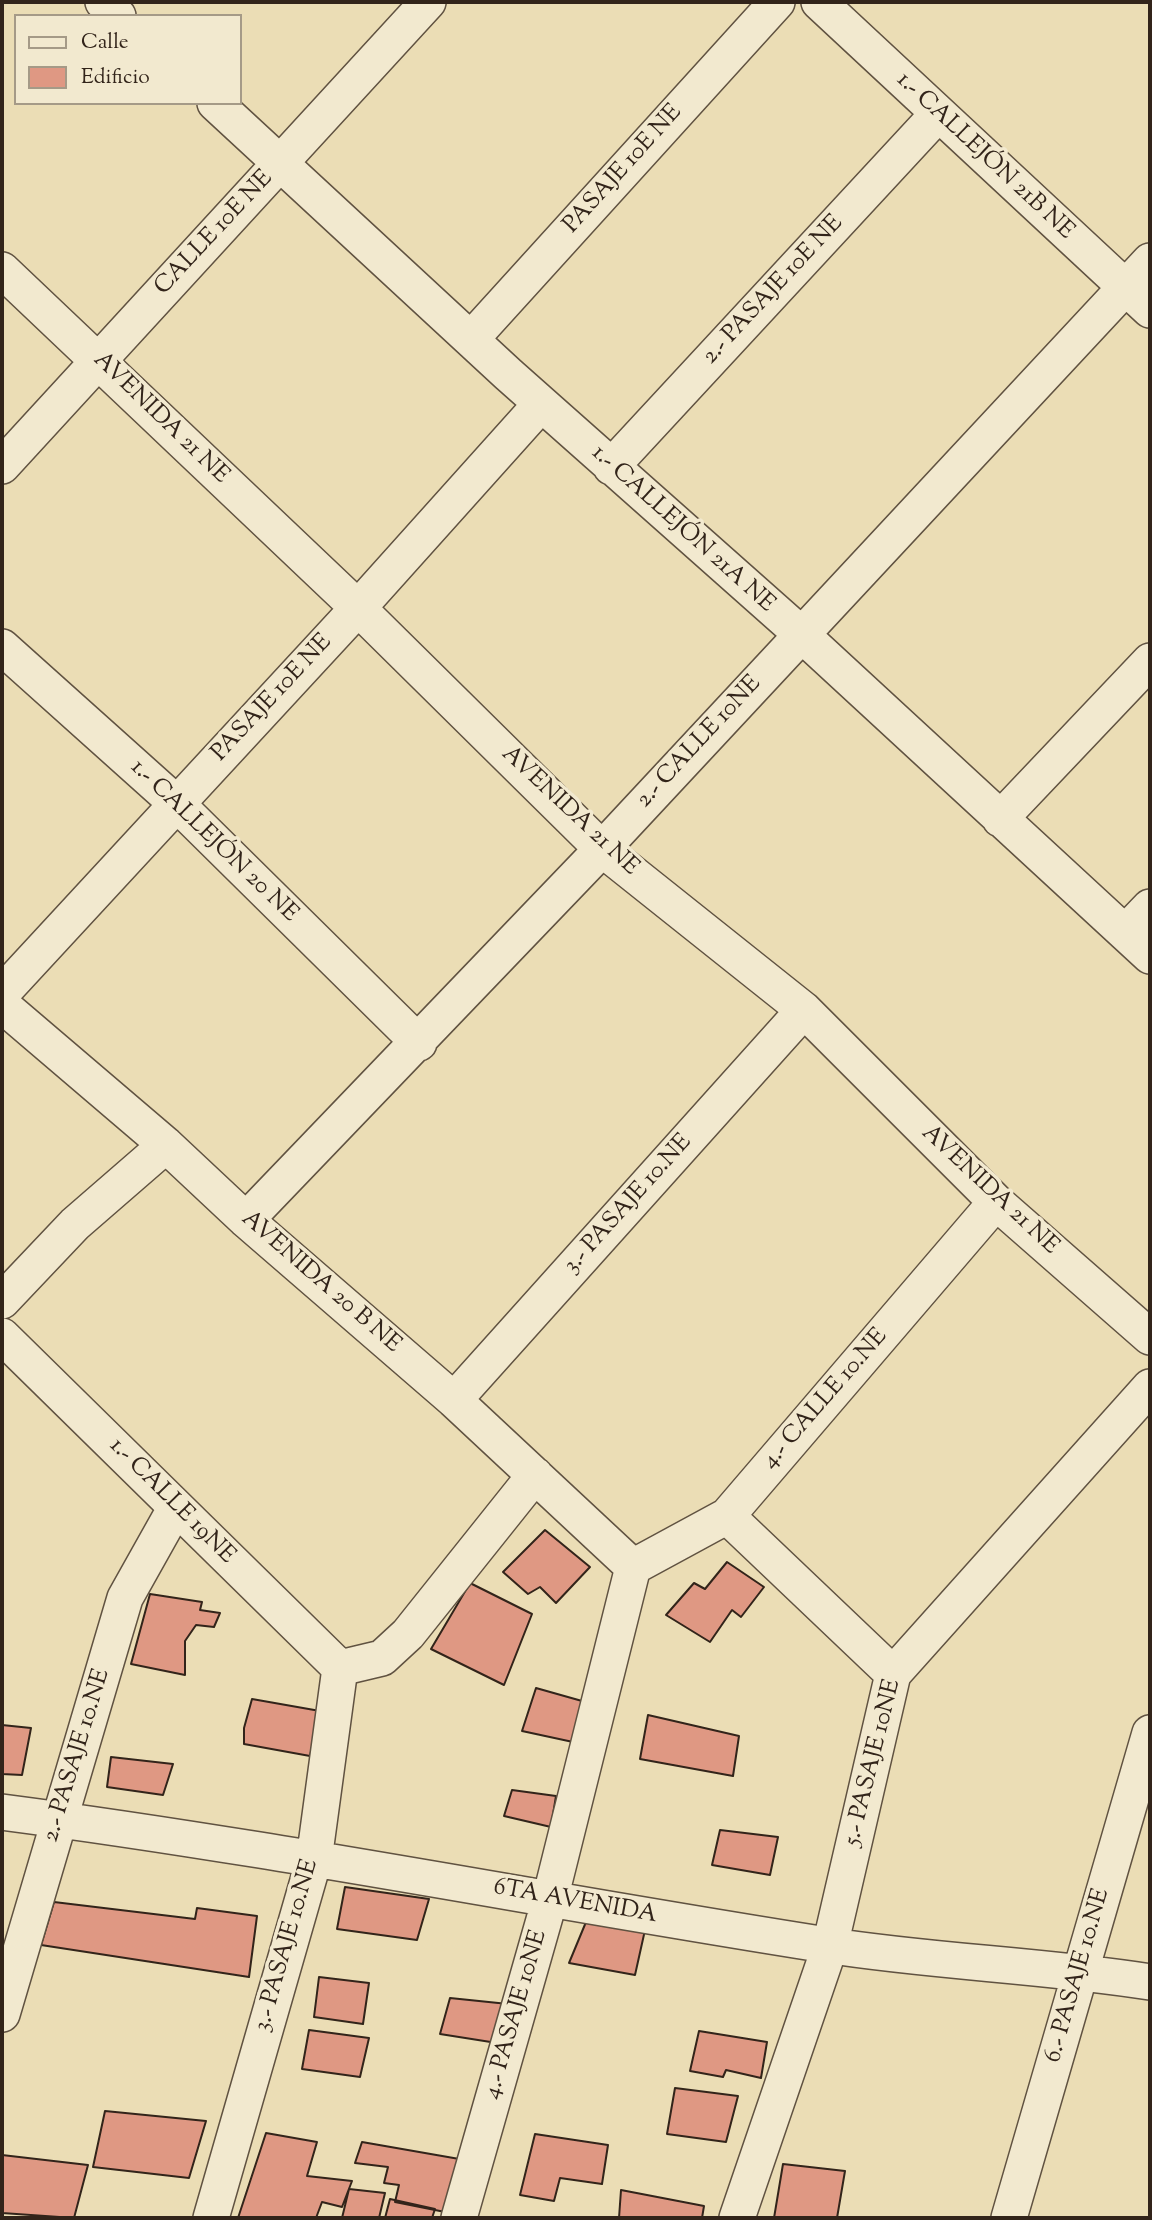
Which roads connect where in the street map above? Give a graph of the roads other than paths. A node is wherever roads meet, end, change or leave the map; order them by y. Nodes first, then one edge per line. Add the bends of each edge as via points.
1 (103, 2) edge
2 (428, 2) edge
3 (777, 2) edge
4 (819, 2) edge
5 (116, 14) edge
6 (217, 105) edge
7 (938, 114) junction
8 (280, 163) junction
9 (1150, 261) edge
10 (2, 270) edge
11 (1138, 299) edge
12 (472, 338) junction
13 (98, 360) junction
14 (541, 404) junction
15 (2, 466) edge
16 (611, 467) junction
17 (358, 608) junction
18 (801, 635) junction
19 (2, 647) edge
20 (1150, 661) edge
21 (176, 803) junction
22 (1000, 819) junction
23 (602, 849) junction
24 (1150, 907) edge
25 (1125, 933) junction
26 (1150, 956) edge
27 (2, 993) edge
28 (2, 1005) edge
29 (804, 1010) junction
30 (419, 1043) junction
31 (166, 1145) junction
32 (996, 1202) junction
33 (246, 1220) junction
34 (2, 1301) edge
35 (1147, 1326) edge
36 (2, 1336) edge
37 (1150, 1387) edge
38 (454, 1400) junction
39 (535, 1475) junction
40 (177, 1507) junction
41 (727, 1516) junction
42 (633, 1567) junction
43 (340, 1668) junction
44 (893, 1674) junction
45 (1150, 1733) edge
46 (2, 1812) edge
47 (59, 1819) junction
48 (314, 1860) junction
49 (550, 1899) junction
50 (830, 1946) junction
51 (1080, 1971) junction
52 (1150, 1982) edge
53 (2, 2014) edge
54 (211, 2218) edge
55 (459, 2218) edge
56 (737, 2218) edge
57 (1009, 2218) edge

1 - 5 street
2 - 8 street, CALLE 10E NE
3 - 12 street, PASAJE 10E NE
4 - 7 street, 1.- CALLEJÓN 21B NE
6 - 8 street, 1.- CALLEJÓN 21A NE
7 - 11 street, 1.- CALLEJÓN 21B NE
7 - 16 street, 2.- PASAJE 10E NE
8 - 12 street, 1.- CALLEJÓN 21A NE
8 - 13 street, CALLE 10E NE
9 - 11 street, 2.- CALLE 10NE
10 - 13 street, AVENIDA 21 NE
11 - 18 street, 2.- CALLE 10NE
12 - 14 street, 1.- CALLEJÓN 21A NE
13 - 15 street, CALLE 10E NE
13 - 17 street, AVENIDA 21 NE
14 - 16 street, 1.- CALLEJÓN 21A NE
14 - 17 street, PASAJE 10E NE
16 - 18 street, 1.- CALLEJÓN 21A NE
17 - 21 street, PASAJE 10E NE
17 - 23 street, AVENIDA 21 NE
18 - 22 street, 1.- CALLEJÓN 21A NE
18 - 23 street, 2.- CALLE 10NE
19 - 21 street, 1.- CALLEJÓN 20 NE
20 - 22 street
21 - 27 street, PASAJE 10E NE
21 - 30 street, 1.- CALLEJÓN 20 NE
22 - 25 street, 1.- CALLEJÓN 21A NE
23 - 29 street, AVENIDA 21 NE
23 - 30 street, 2.- CALLE 10NE
24 - 25 street
25 - 26 street, 1.- CALLEJÓN 21A NE
28 - 31 street, AVENIDA 20 B NE
29 - 32 street, AVENIDA 21 NE
29 - 38 street, 3.- PASAJE 10.NE
30 - 33 street, 2.- CALLE 10NE
31 - 33 street, AVENIDA 20 B NE
31 - 34 street via 75,1224
32 - 35 street, AVENIDA 21 NE
32 - 41 street, 4.- CALLE 10.NE
33 - 38 street, AVENIDA 20 B NE
36 - 40 street, 1.- CALLE 19NE
37 - 44 street, 5.- PASAJE 10NE
38 - 39 street, AVENIDA 20 B NE
39 - 42 street, AVENIDA 20 B NE
39 - 43 street via 408,1634 382,1658
40 - 43 street, 1.- CALLE 19NE
40 - 47 street, 2.- PASAJE 10.NE via 125,1598
41 - 42 street, 4.- CALLE 10.NE
41 - 44 street
42 - 49 street, 4.- PASAJE 10NE
43 - 48 street, 3.- PASAJE 10.NE
44 - 50 street, 5.- PASAJE 10NE
45 - 51 street, 6.- PASAJE 10.NE
46 - 47 street, 6TA AVENIDA
47 - 48 street, 6TA AVENIDA
47 - 53 street, 2.- PASAJE 10.NE
48 - 49 street, 6TA AVENIDA
48 - 54 street, 3.- PASAJE 10.NE
49 - 50 street, 6TA AVENIDA
49 - 55 street, 4.- PASAJE 10NE
50 - 51 street, 6TA AVENIDA
50 - 56 street, 5.- PASAJE 10NE
51 - 52 street, 6TA AVENIDA
51 - 57 street, 6.- PASAJE 10.NE

